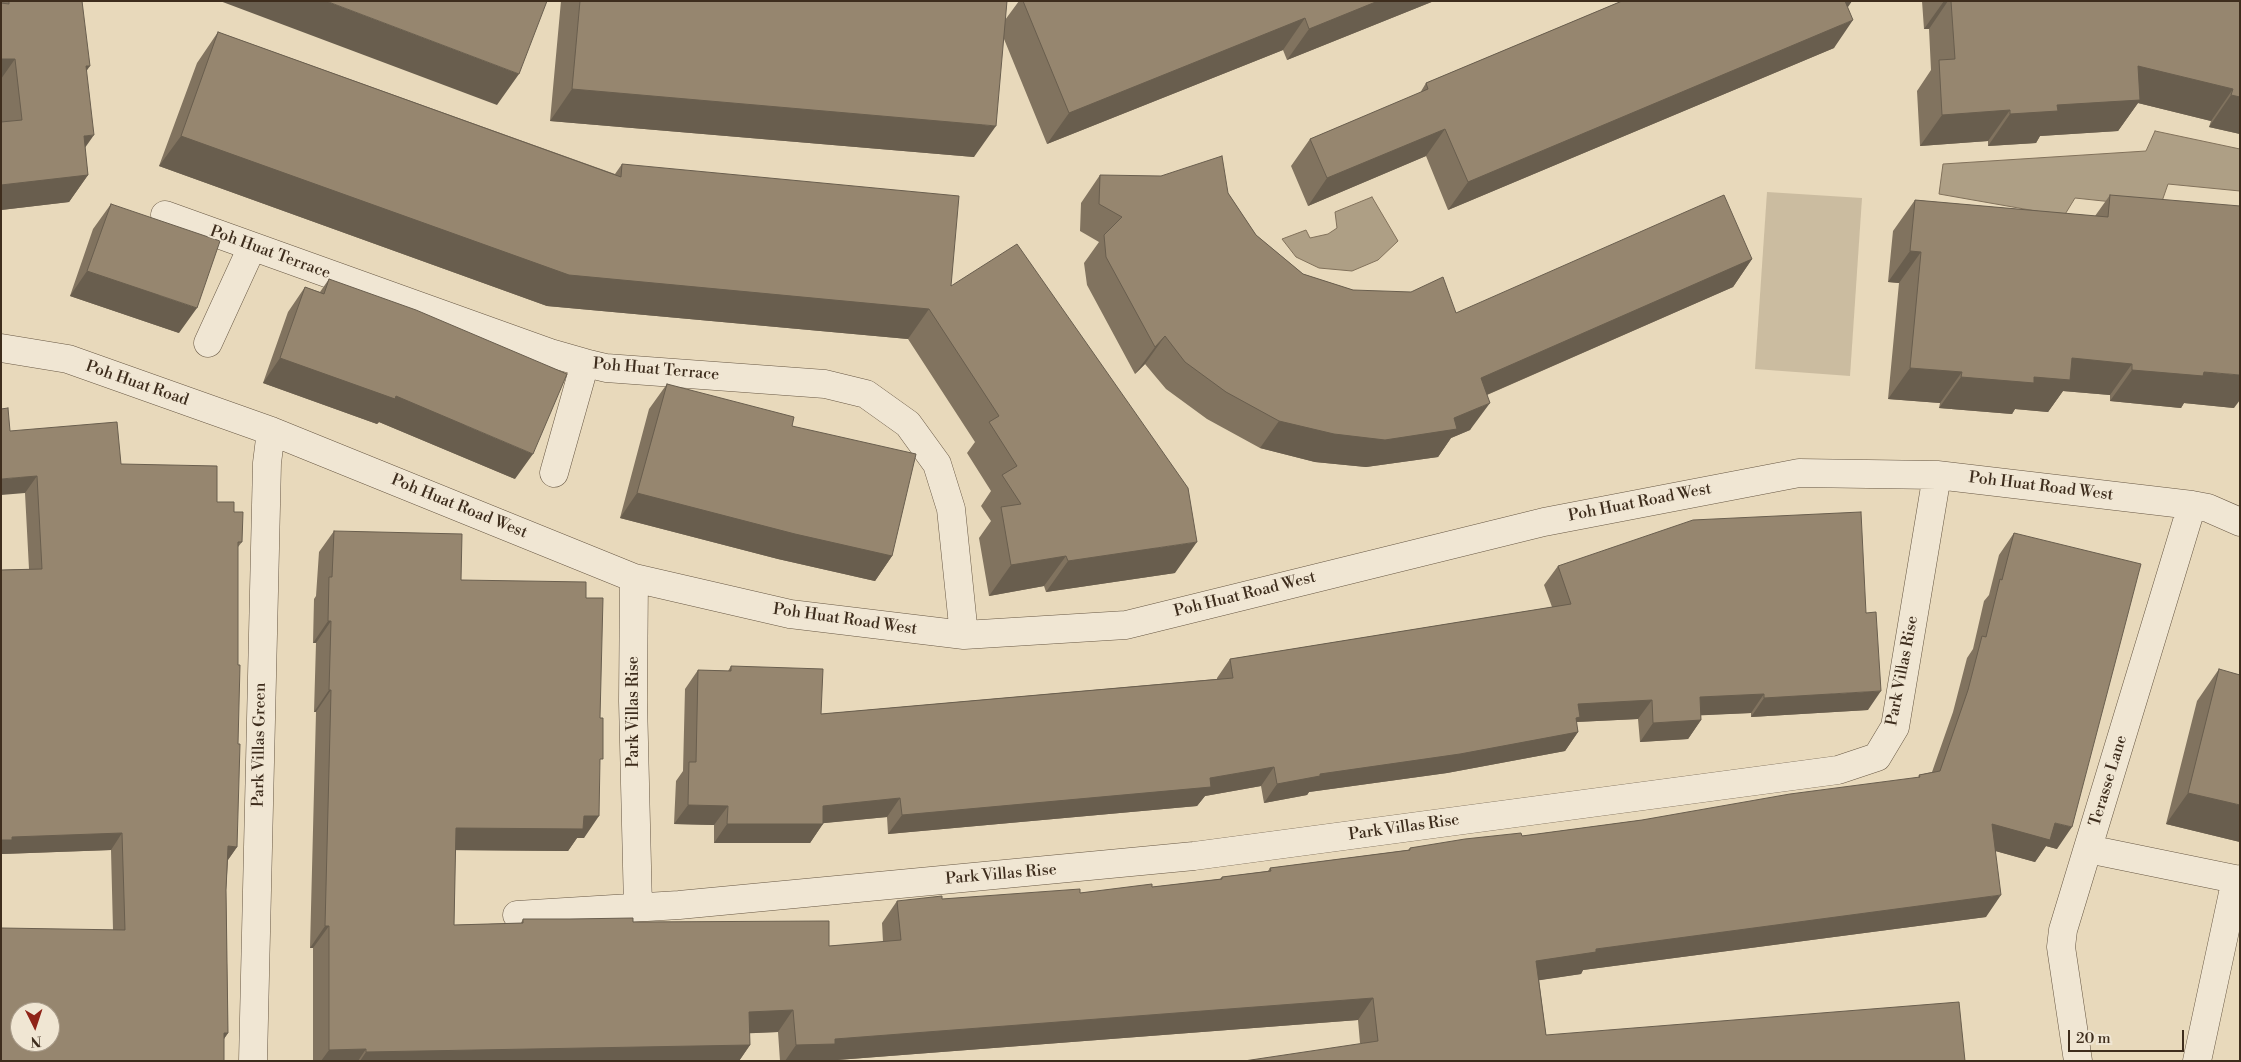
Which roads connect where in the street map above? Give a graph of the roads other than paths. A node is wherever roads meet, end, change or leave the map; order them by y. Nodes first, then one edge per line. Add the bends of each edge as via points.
1 (165, 215) dead end
2 (252, 246) junction
3 (208, 343) dead end
4 (1, 348) edge
5 (585, 363) junction
6 (271, 430) junction
7 (554, 473) dead end
8 (1937, 475) junction
9 (2192, 505) junction
10 (2240, 522) edge
11 (634, 578) junction
12 (964, 635) junction
13 (2088, 849) junction
14 (2238, 880) edge
15 (638, 907) junction
16 (516, 915) dead end
17 (253, 1061) edge
18 (2078, 1061) edge
19 (2197, 1061) edge

1 - 2 street, Poh Huat Terrace
2 - 3 street
2 - 5 street, Poh Huat Terrace
4 - 6 street, Poh Huat Road via 68,359
5 - 7 street
5 - 12 street, Poh Huat Terrace via 606,368 825,384 866,394 908,424 937,464 951,509
6 - 11 street, Poh Huat Road West
6 - 17 street, Park Villas Green via 266,462
8 - 9 street, Poh Huat Road West
8 - 12 street, Poh Huat Road West via 1799,473 1544,522 1126,625
8 - 15 street, Park Villas Rise via 1895,727 1877,757 1838,770 1194,856
9 - 10 street, Poh Huat Road West via 2208,508
9 - 13 street, Terasse Lane
11 - 12 street, Poh Huat Road West via 790,614
11 - 15 street, Park Villas Rise
13 - 14 street
13 - 18 street, Terasse Lane via 2063,930 2061,947
14 - 19 street
15 - 16 street, Park Villas Rise

